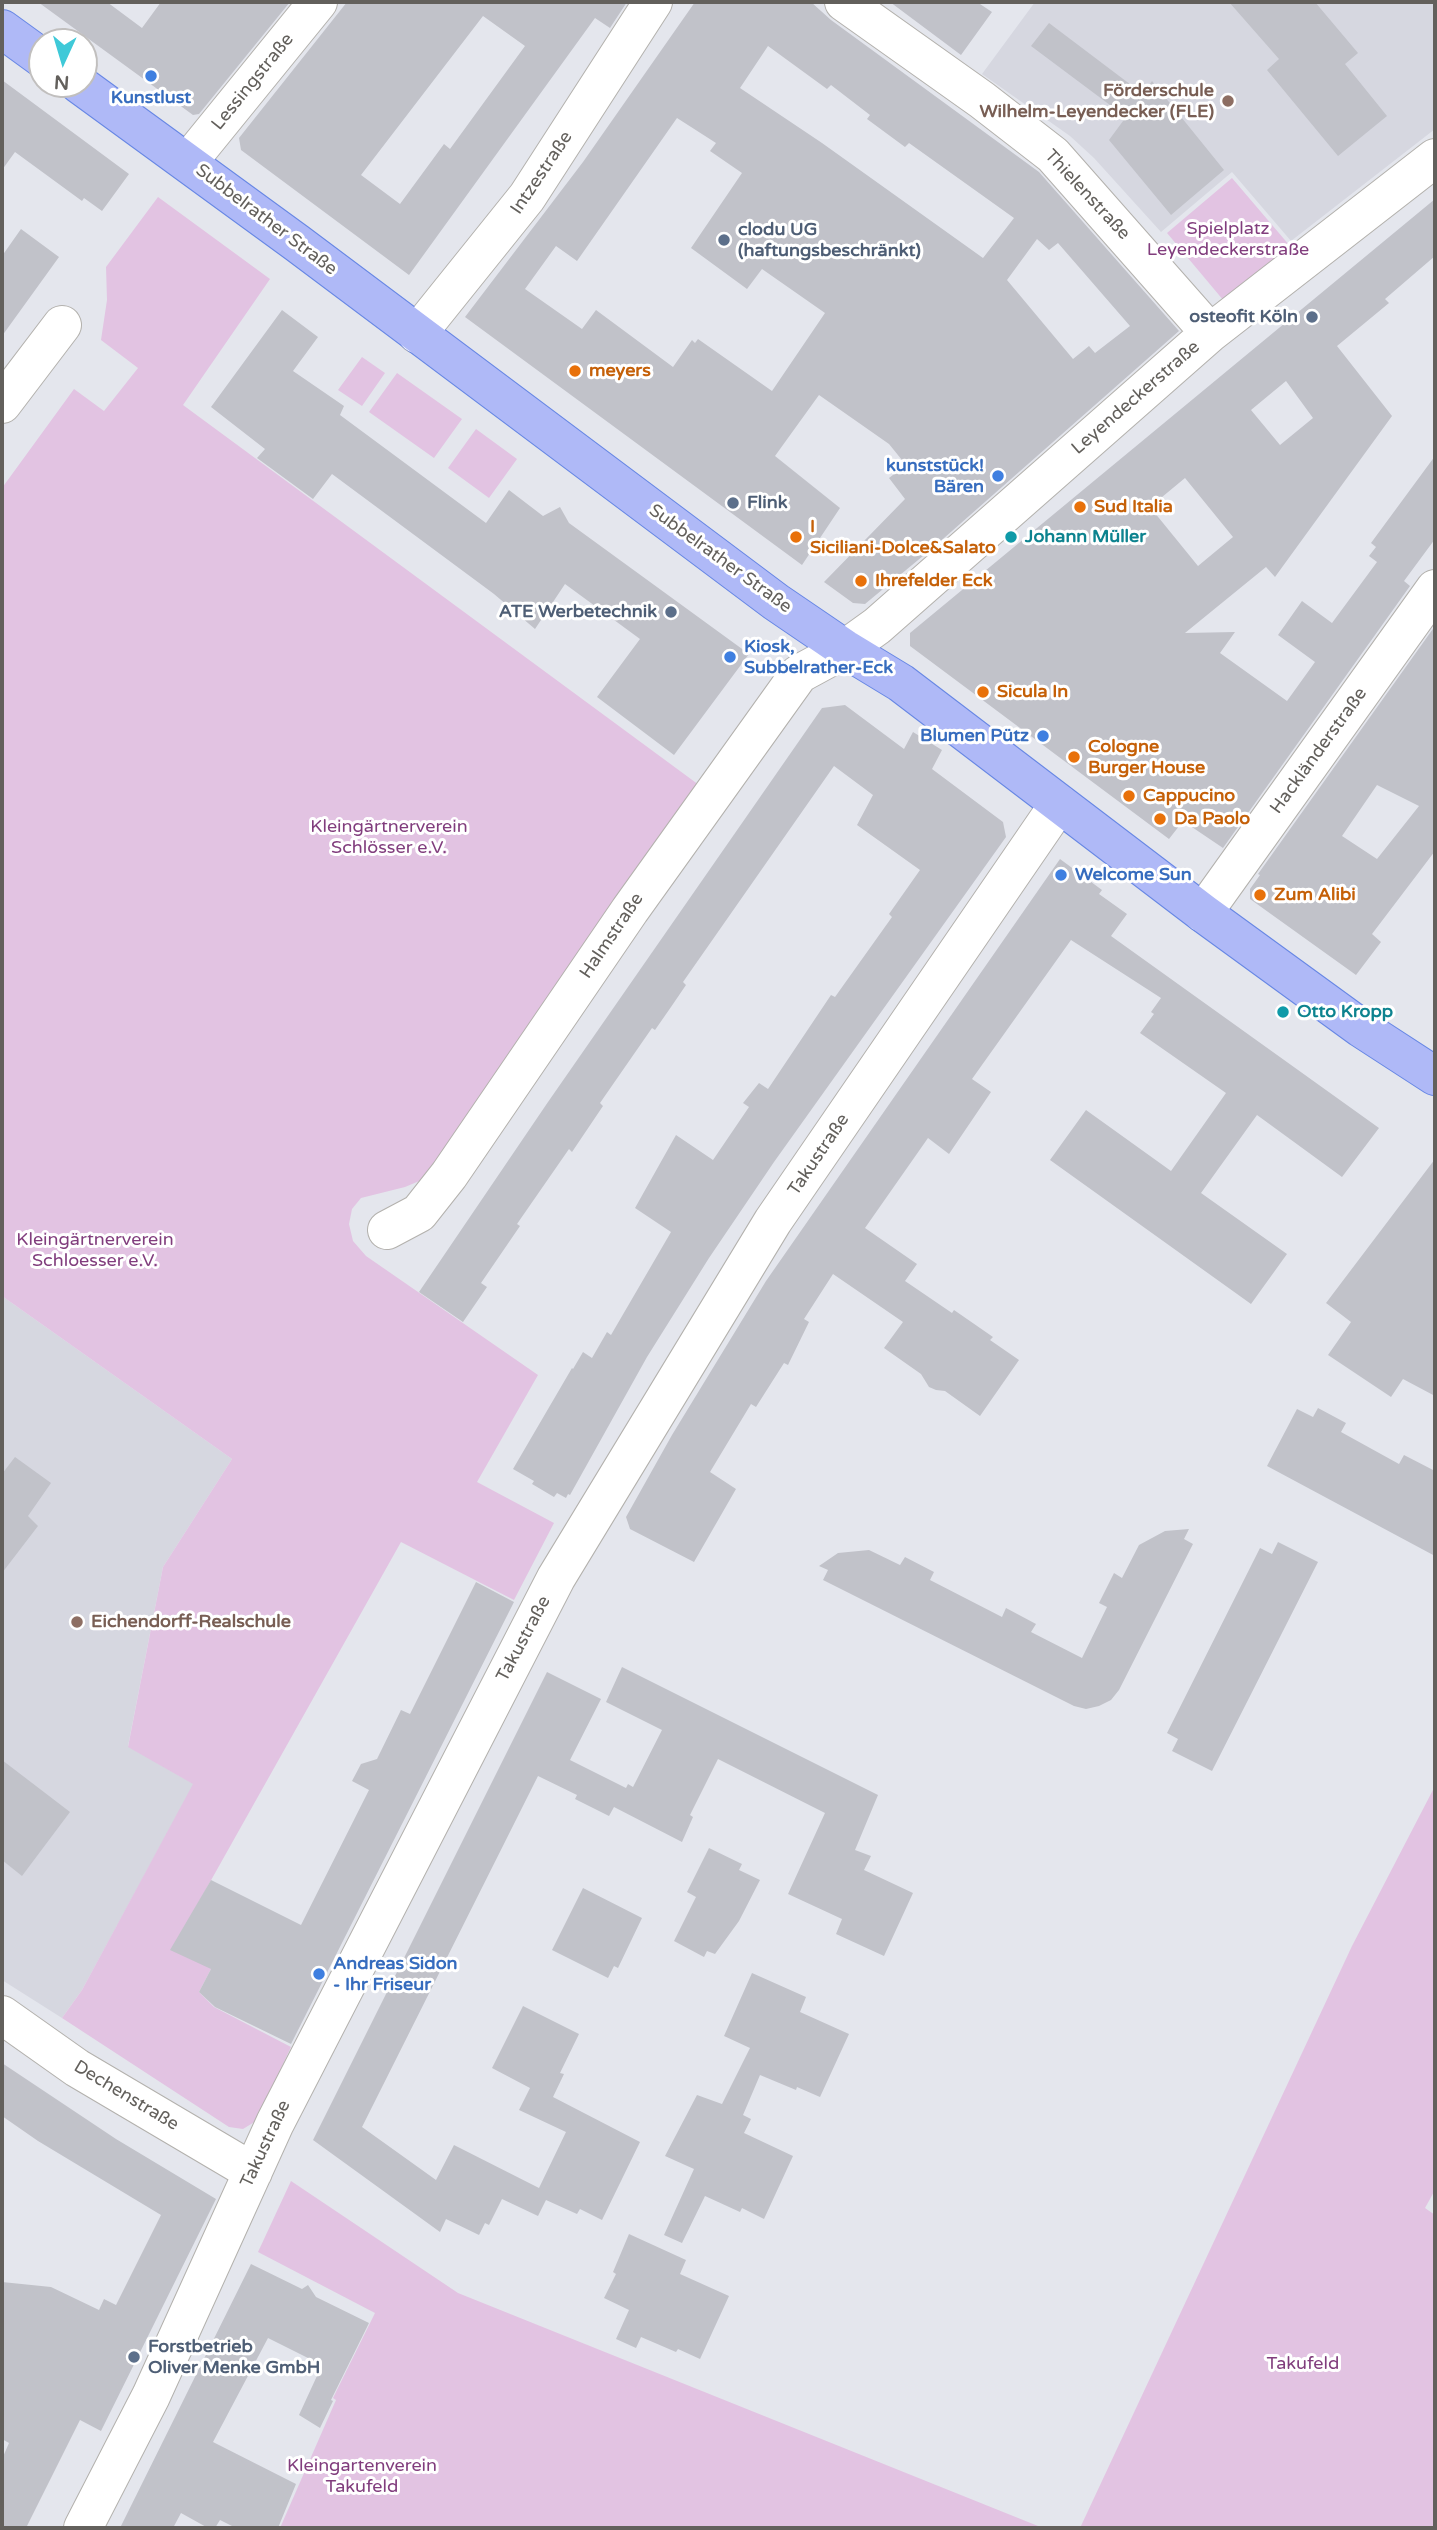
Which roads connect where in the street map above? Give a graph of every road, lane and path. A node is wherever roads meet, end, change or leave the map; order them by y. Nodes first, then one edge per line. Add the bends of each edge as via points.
1 (318, 2) edge
2 (653, 2) edge
3 (844, 2) edge
4 (2, 29) edge
5 (28, 48) edge
6 (98, 98) edge
7 (1435, 158) edge
8 (188, 162) junction
9 (62, 326) dead end
10 (1210, 333) junction
11 (417, 334) junction
12 (2, 404) edge
13 (1435, 589) edge
14 (845, 649) junction
15 (1059, 804) junction
16 (1203, 913) junction
17 (1435, 1076) edge
18 (387, 1230) dead end
19 (2, 2015) edge
20 (253, 2172) junction
21 (83, 2528) edge

1 - 8 street, Lessingstraße
2 - 11 street, Intzestraße via 527,197
3 - 10 street, Thielenstraße via 1053,155
4 - 5 main road
6 - 8 main road, Subbelrather Straße
7 - 10 street, Leyendeckerstraße
8 - 11 main road, Subbelrather Straße
9 - 12 street
10 - 14 street, Leyendeckerstraße
11 - 14 main road, Subbelrather Straße
13 - 16 street, Hackländerstraße
14 - 15 main road, Subbelrather Straße via 901,683
14 - 18 street, Halmstraße via 799,674 786,689 449,1175 419,1213
15 - 16 main road, Subbelrather Straße
15 - 20 street, Takustraße via 773,1222 574,1546
16 - 17 main road, Subbelrather Straße
19 - 20 street, Dechenstraße via 77,2068
20 - 21 street, Takustraße via 151,2396

